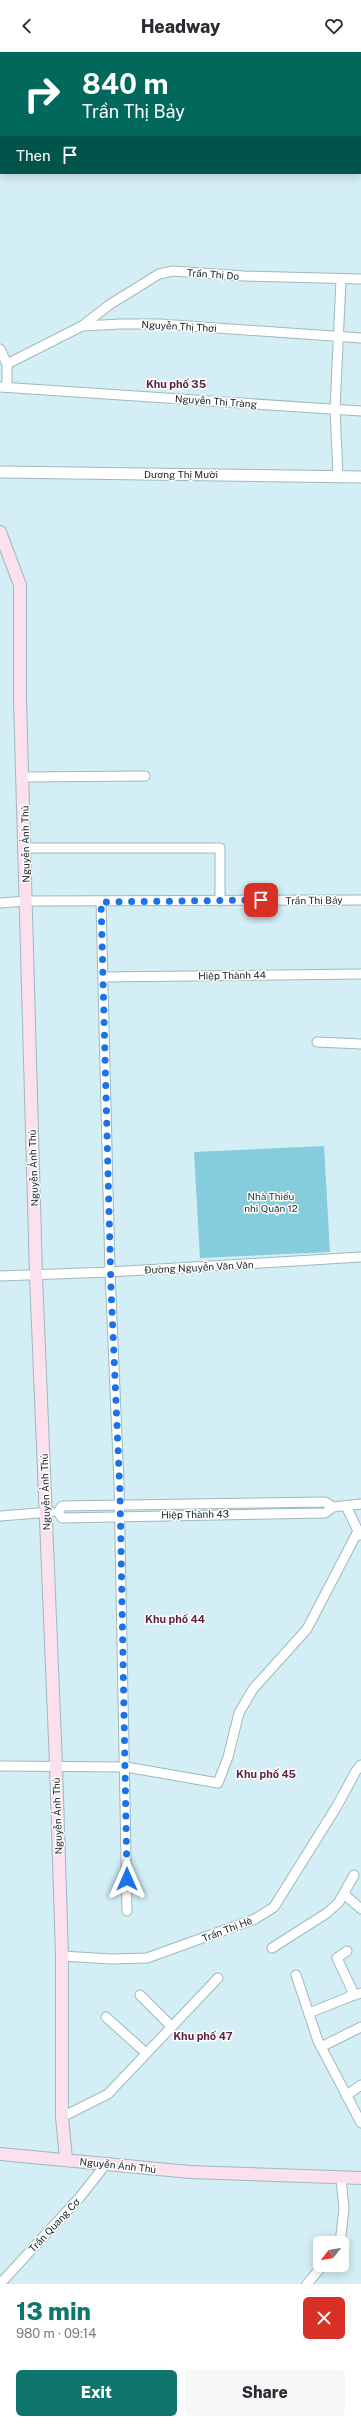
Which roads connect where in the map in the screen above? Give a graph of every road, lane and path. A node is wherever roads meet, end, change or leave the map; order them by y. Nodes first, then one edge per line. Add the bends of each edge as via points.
1 (341, 279) junction
2 (361, 279) edge
3 (82, 326) junction
4 (338, 336) junction
5 (361, 338) edge
6 (0, 349) edge
7 (7, 364) junction
8 (4, 387) edge
9 (335, 410) junction
10 (361, 411) edge
11 (0, 472) edge
12 (338, 475) junction
13 (361, 477) edge
14 (0, 532) edge
15 (145, 776) dead end
16 (23, 777) junction
17 (25, 848) junction
18 (361, 900) edge
19 (26, 901) junction
20 (220, 901) junction
21 (101, 902) junction
22 (0, 903) edge
23 (361, 974) edge
24 (103, 977) junction
25 (318, 1042) dead end
26 (361, 1044) edge
27 (361, 1257) edge
28 (110, 1272) junction
29 (0, 1276) edge
30 (36, 1276) junction
31 (361, 1504) edge
32 (120, 1505) junction
33 (346, 1506) junction
34 (333, 1507) junction
35 (52, 1512) junction
36 (0, 1516) edge
37 (120, 1516) junction
38 (359, 1534) edge
39 (56, 1765) junction
40 (361, 1765) edge
41 (0, 1766) edge
42 (126, 1767) junction
43 (354, 1875) dead end
44 (344, 1894) junction
45 (361, 1909) edge
46 (127, 1911) dead end
47 (272, 1948) dead end
48 (347, 1951) dead end
49 (62, 1956) junction
50 (296, 1974) dead end
51 (218, 1978) dead end
52 (361, 1993) edge
53 (140, 1995) dead end
54 (350, 1997) junction
55 (309, 2013) junction
56 (106, 2017) dead end
57 (171, 2026) junction
58 (361, 2027) edge
59 (321, 2047) junction
60 (146, 2053) junction
61 (361, 2085) edge
62 (346, 2096) junction
63 (358, 2108) edge
64 (62, 2117) junction
65 (361, 2123) edge
66 (0, 2154) edge
67 (66, 2159) junction
68 (106, 2164) junction
69 (341, 2178) junction
70 (361, 2178) edge
71 (341, 2236) edge
72 (317, 2272) edge
73 (0, 2284) edge
74 (307, 2284) edge

1 - 2 street, Trần Thị Do
1 - 3 street, Trần Thị Do via 244,276 173,270 159,274 109,305
1 - 4 street
3 - 4 street, Nguyễn Thị Thơi via 160,324
3 - 7 street, Nguyễn Thị Thơi
4 - 5 street, Nguyễn Thị Thơi
4 - 9 street
6 - 7 street
7 - 8 street
8 - 9 street, Nguyễn Thị Tràng
9 - 10 street, Nguyễn Thị Tràng
9 - 12 street
11 - 12 street, Dương Thị Mười
12 - 13 street, Dương Thị Mười
14 - 16 main road, Nguyễn Ảnh Thủ via 20,585
15 - 16 street
16 - 17 main road, Nguyễn Ảnh Thủ
17 - 19 main road, Nguyễn Ảnh Thủ
17 - 20 street via 220,848
18 - 20 street, Trần Thị Bảy
19 - 21 street, Trần Thị Bảy
19 - 22 street, Trần Thị Bảy
19 - 30 main road, Nguyễn Ảnh Thủ
20 - 21 street, Trần Thị Bảy
21 - 24 street
23 - 24 street, Hiệp Thành 44
24 - 28 street
25 - 26 street
27 - 28 street, Đường Nguyễn Văn Vân
28 - 30 street, Đường Nguyễn Văn Vân
28 - 32 street
29 - 30 street, Đường Nguyễn Văn Vân
30 - 35 main road, Nguyễn Ảnh Thủ
31 - 33 street, Hiệp Thành 43
32 - 34 street, Hiệp Thành 43 via 325,1502
32 - 35 street, Hiệp Thành 43 via 62,1506
32 - 37 street
33 - 34 street, Hiệp Thành 43
33 - 38 street
34 - 37 street, Hiệp Thành 43 via 325,1513
35 - 36 street, Hiệp Thành 43
35 - 37 street, Hiệp Thành 43 via 62,1518
35 - 39 main road, Nguyễn Ảnh Thủ
37 - 42 street
38 - 42 street via 306,1629 253,1689 239,1713 228,1757 218,1783
39 - 41 street
39 - 42 street
39 - 49 main road, Nguyễn Ảnh Thủ
40 - 49 street, Trần Thị Hè via 274,1907 255,1919 147,1958
42 - 46 street
43 - 44 street
44 - 45 street
44 - 47 street via 327,1914
48 - 54 street via 337,1958 352,1992
49 - 64 main road, Nguyễn Ảnh Thủ
50 - 55 street
51 - 57 street
52 - 54 street
53 - 57 street
54 - 55 street
55 - 59 street
56 - 60 street
57 - 60 street
58 - 59 street
59 - 62 street
60 - 64 street via 108,2094
61 - 62 street
62 - 63 street
63 - 65 street
64 - 67 main road, Nguyễn Ảnh Thủ
66 - 67 main road
67 - 68 main road, Nguyễn Ảnh Thủ
68 - 69 main road, Nguyễn Ảnh Thủ via 190,2172
68 - 73 street, Trần Quang Cơ via 80,2197
69 - 70 main road, Nguyễn Ảnh Thủ
69 - 71 street via 344,2209
72 - 74 street

